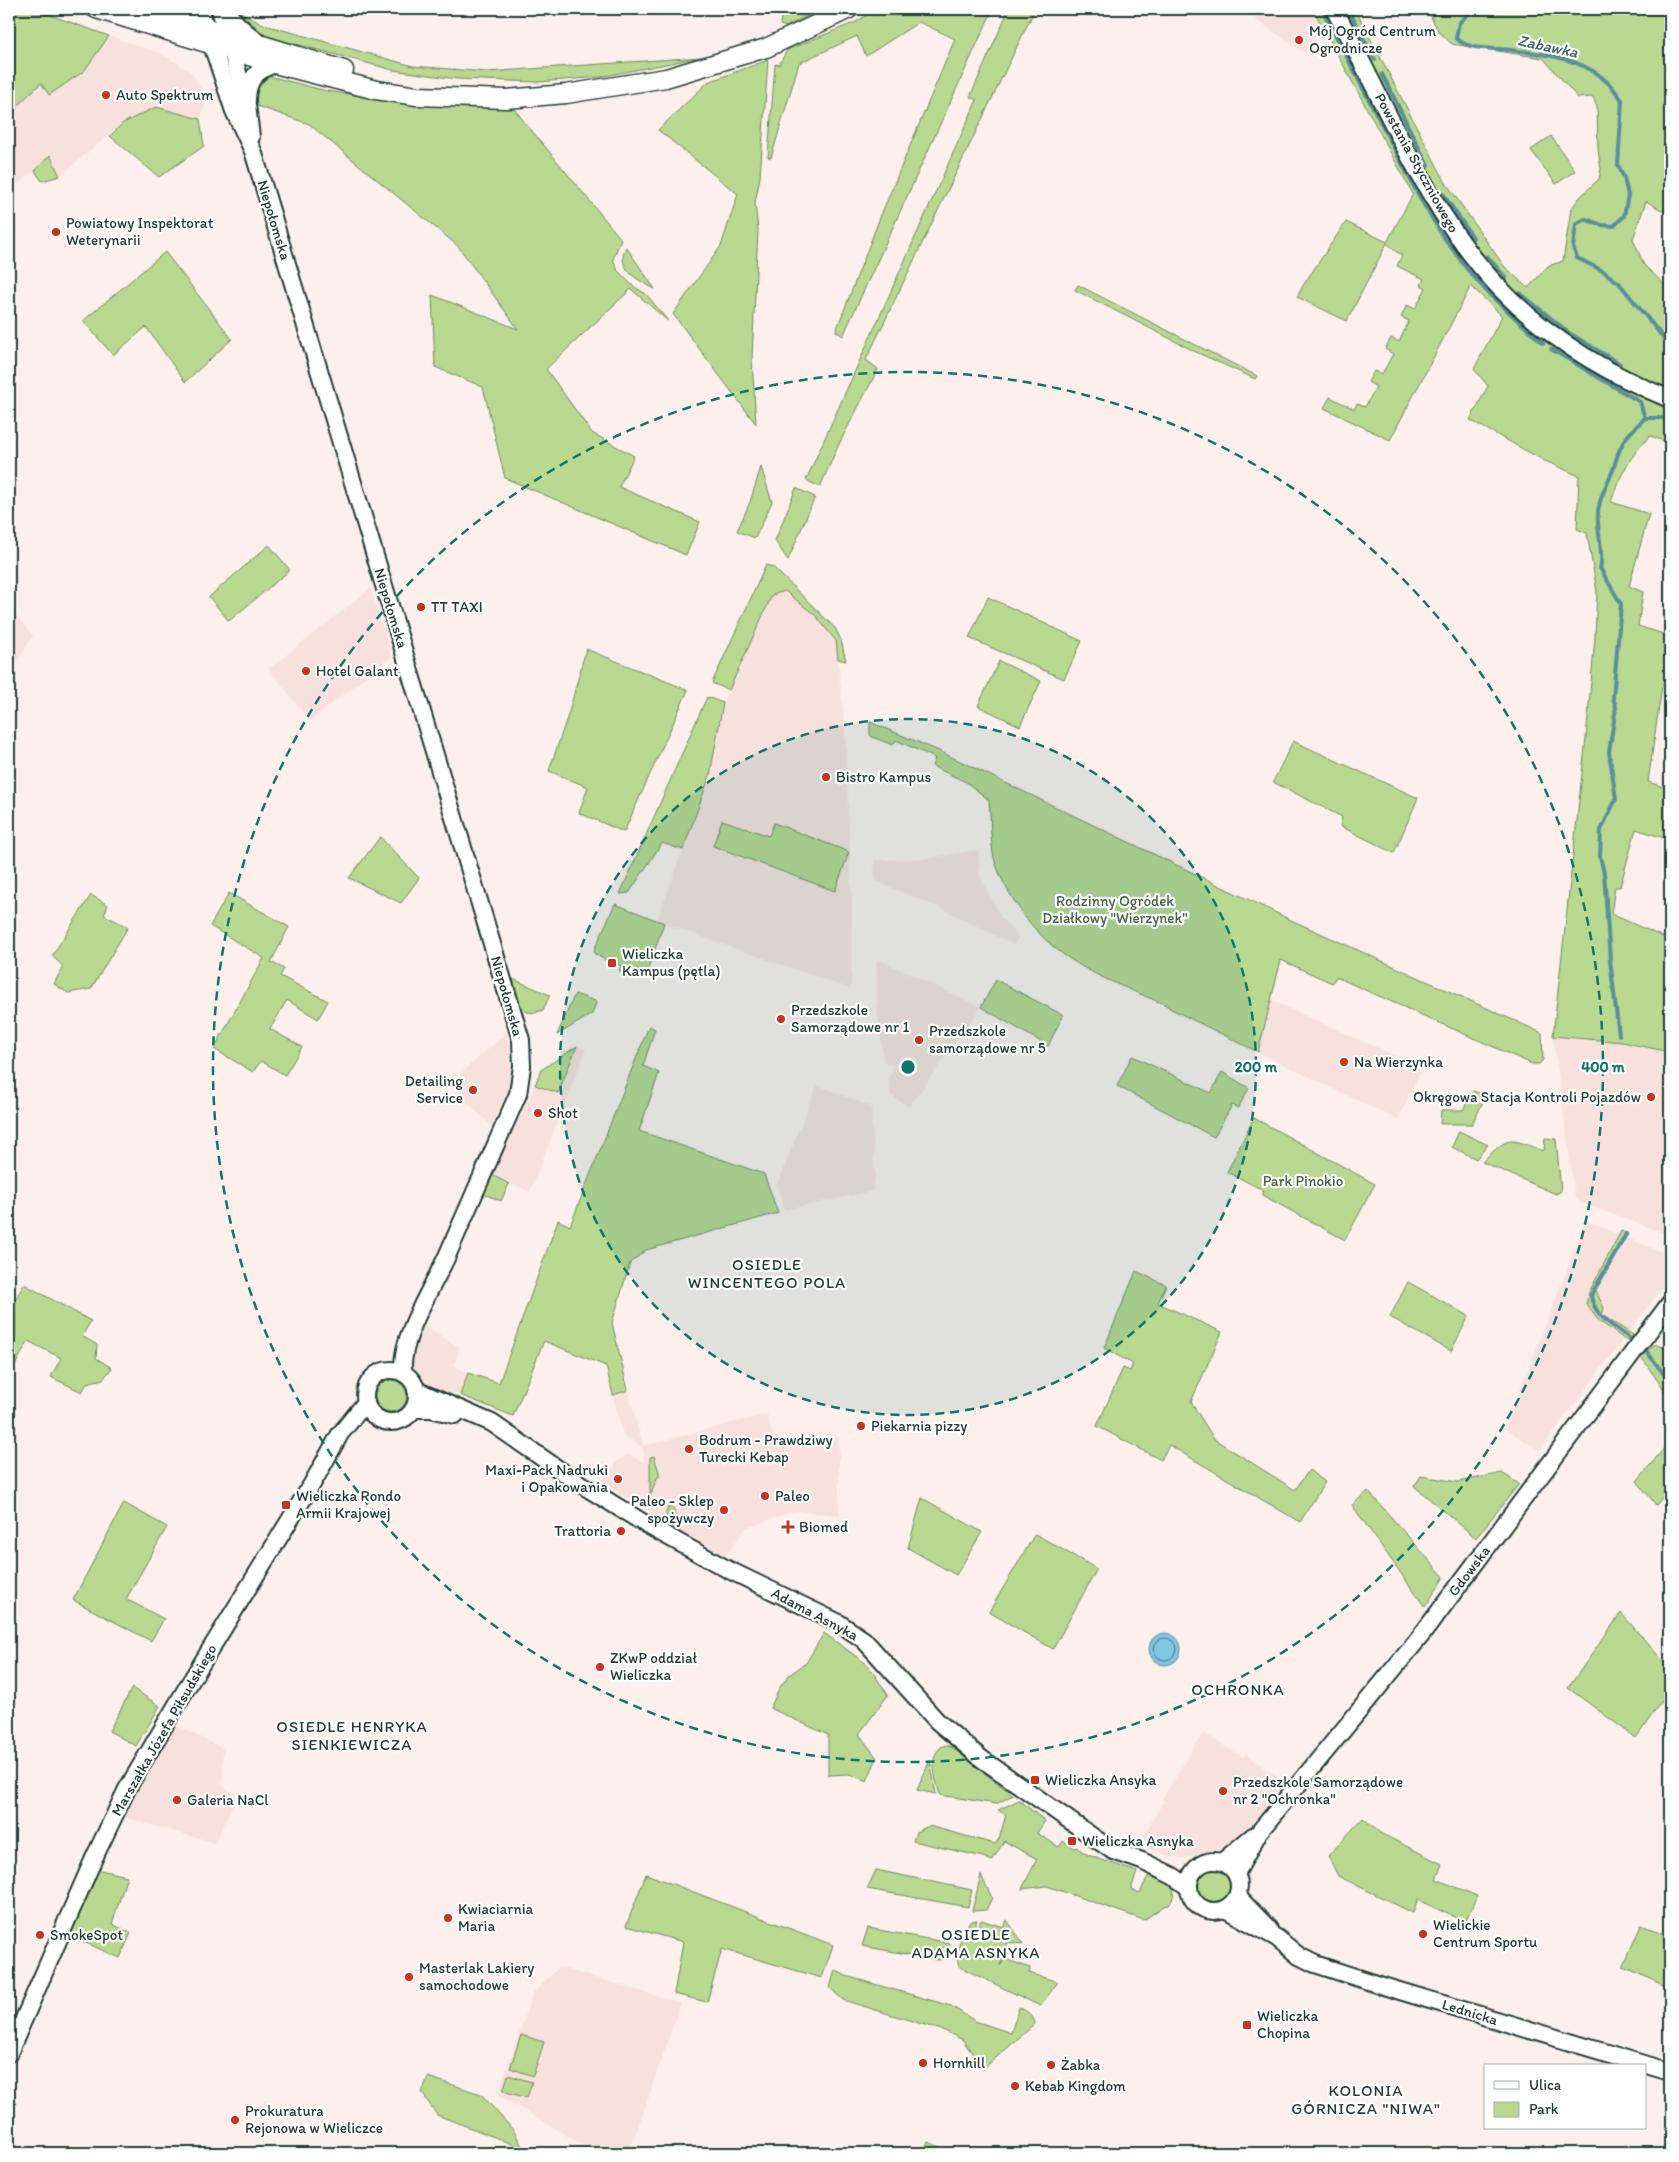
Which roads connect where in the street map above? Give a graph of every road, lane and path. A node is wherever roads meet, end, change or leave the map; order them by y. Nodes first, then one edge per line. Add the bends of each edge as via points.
1 (96, 9) edge
2 (200, 9) edge
3 (220, 9) edge
4 (224, 9) edge
5 (849, 9) edge
6 (1334, 9) edge
7 (155, 10) edge
8 (206, 27) junction
9 (228, 34) junction
10 (212, 45) junction
11 (264, 47) junction
12 (233, 52) junction
13 (275, 64) junction
14 (566, 94) junction
15 (247, 105) junction
16 (253, 151) junction
17 (1670, 399) edge
18 (435, 1279) junction
19 (1670, 1302) edge
20 (386, 1370) junction
21 (403, 1373) junction
22 (416, 1390) junction
23 (366, 1402) junction
24 (414, 1409) junction
25 (379, 1419) junction
26 (508, 1436) junction
27 (318, 1474) junction
28 (1259, 1832) junction
29 (1142, 1861) junction
30 (1222, 1862) junction
31 (1195, 1869) junction
32 (1236, 1874) junction
33 (1188, 1887) junction
34 (1238, 1894) junction
35 (1225, 1909) junction
36 (1277, 1938) junction
37 (9, 2053) edge
38 (1643, 2064) edge
39 (1646, 2065) edge
40 (1670, 2072) edge

1 - 10 main road
2 - 8 main road, Niepołomska
3 - 9 main road, Niepołomska
4 - 11 main road
5 - 14 main road via 766,48 666,78
6 - 17 main road, Powstania Styczniowego via 1440,211 1495,284 1553,336 1589,361
7 - 8 main road
8 - 9 main road
8 - 10 main road, Niepołomska
9 - 11 main road
9 - 12 main road, Niepołomska
10 - 12 main road
10 - 16 main road, Niepołomska via 234,111
11 - 14 main road via 353,73 410,84
12 - 13 main road
12 - 15 main road, Niepołomska
13 - 14 main road via 376,90 417,96 506,99
13 - 15 main road via 261,68 256,74 247,90
15 - 16 main road, Niepołomska
16 - 18 main road, Niepołomska via 521,1040 518,1094
18 - 20 main road via 403,1327
18 - 21 main road via 406,1344
19 - 28 main road, Gdowska via 1420,1637
20 - 21 main road
20 - 23 main road via 367,1386
21 - 22 main road via 414,1383
22 - 24 main road
22 - 26 main road, Adama Asnyka via 476,1414
23 - 25 main road
23 - 27 main road, Marszałka Józefa Piłsudskiego via 340,1434
24 - 25 main road via 398,1421
24 - 26 main road, Adama Asnyka via 457,1415
25 - 27 main road, Marszałka Józefa Piłsudskiego via 362,1425
26 - 29 main road, Adama Asnyka via 574,1480 710,1560 839,1623 877,1653 969,1750 1086,1834 1113,1851
27 - 37 main road, Marszałka Józefa Piłsudskiego via 154,1741 128,1789 95,1856
28 - 30 main road, Gdowska
28 - 32 main road, Gdowska
29 - 31 main road, Adama Asnyka
29 - 33 main road, Adama Asnyka
30 - 31 main road via 1208,1861
30 - 32 main road
31 - 33 main road
32 - 34 main road
33 - 35 main road via 1192,1899 1203,1909
34 - 35 main road
34 - 36 main road, Lednicka
35 - 36 main road, Lednicka
36 - 38 main road, Lednicka via 1307,1960 1359,1979
39 - 40 main road, Lednicka

